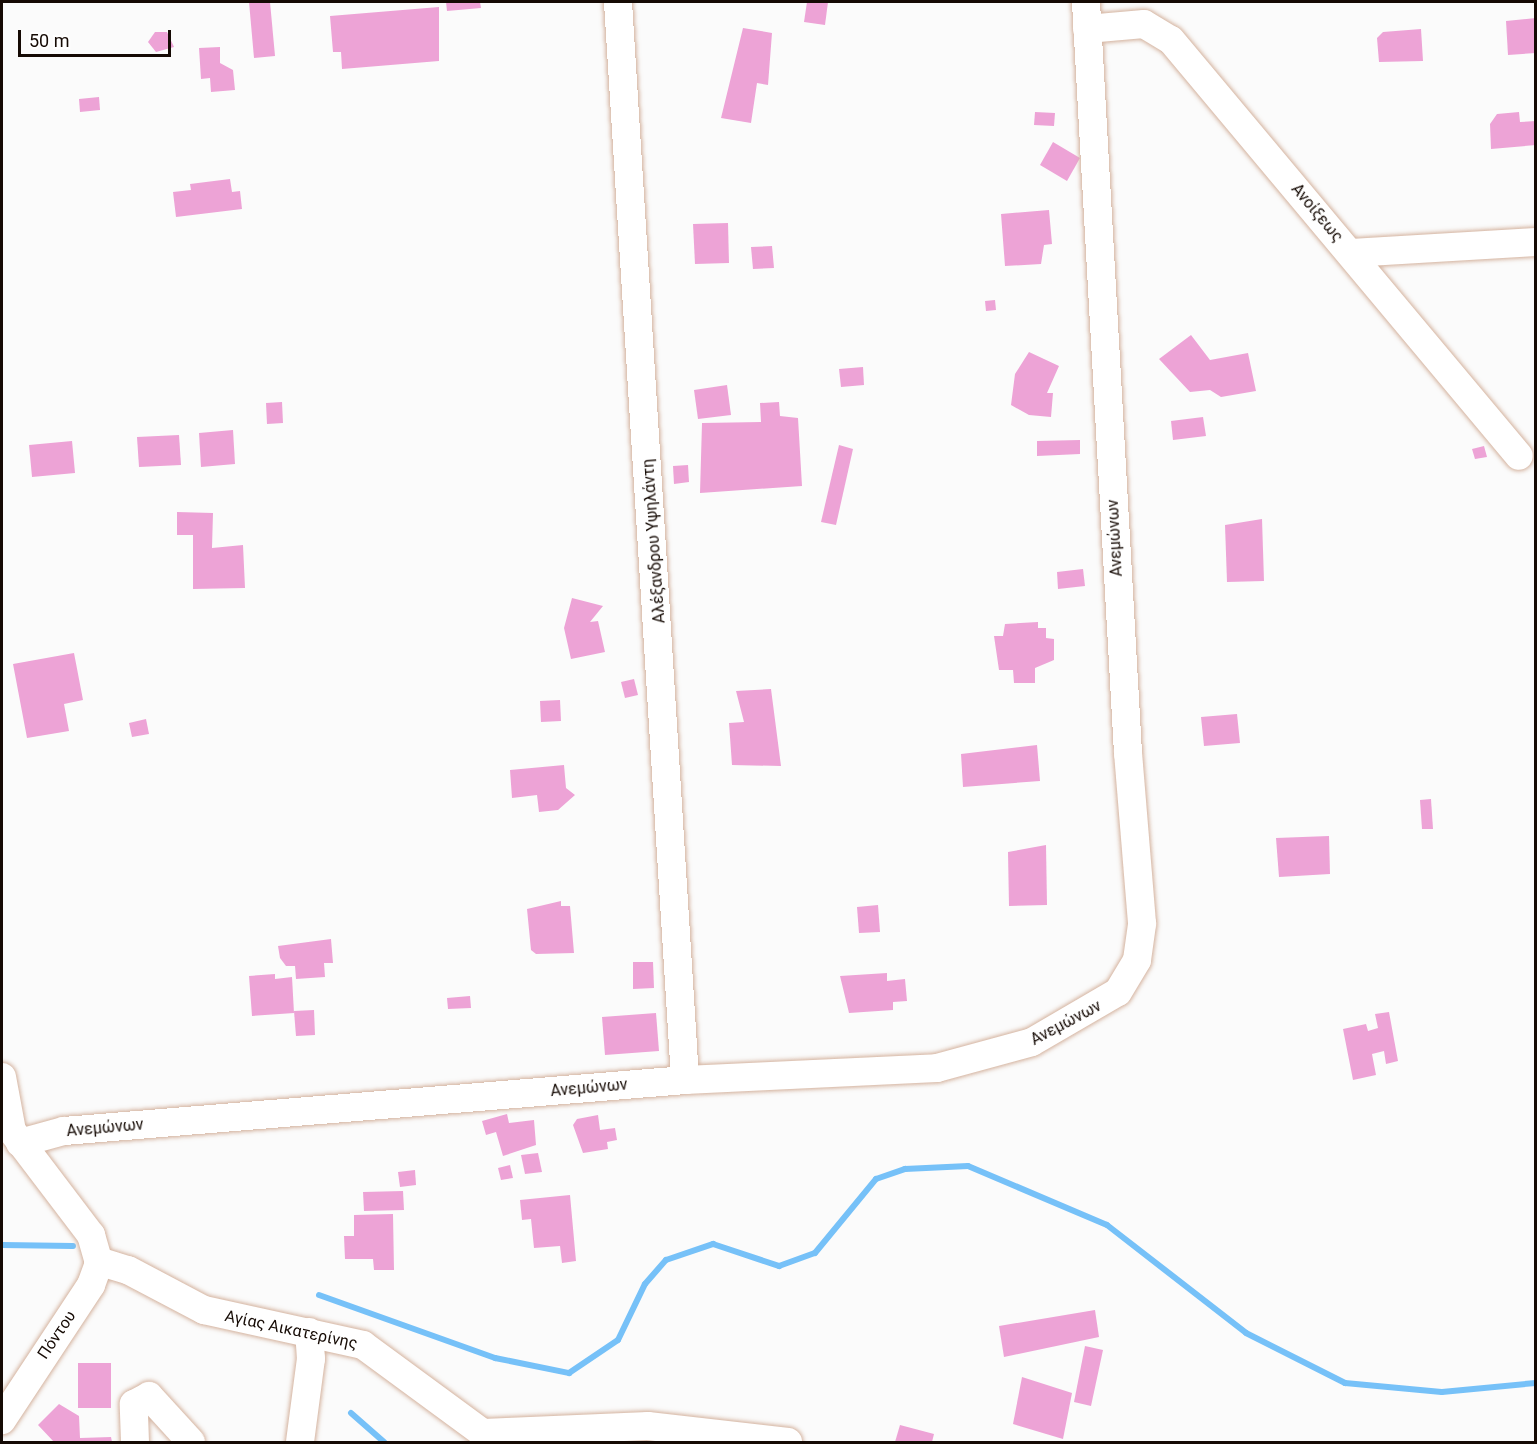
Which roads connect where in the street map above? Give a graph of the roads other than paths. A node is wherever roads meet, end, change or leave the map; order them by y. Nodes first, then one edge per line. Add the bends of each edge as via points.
1 (618, 2) edge
2 (1086, 15) edge
3 (1536, 242) edge
4 (1350, 253) junction
5 (1519, 456) dead end
6 (2, 1077) edge
7 (685, 1080) junction
8 (20, 1143) junction
9 (97, 1254) junction
10 (309, 1332) junction
11 (2, 1420) edge
12 (135, 1443) edge
13 (191, 1443) edge
14 (300, 1443) edge
15 (788, 1443) edge

1 - 7 street, Αλέξανδρου Υψηλάντη
2 - 4 street, Ανοίξεως via 1144,24 1164,33
2 - 7 street, Ανεμώνων via 1128,753 1142,923 1133,970 1118,992 1083,1016 1003,1054 969,1062
3 - 4 street
4 - 5 street, Ανοίξεως via 1483,419
6 - 8 street via 4,1110
7 - 8 street, Ανεμώνων via 64,1131
8 - 9 street
9 - 10 street, Αγίας Αικατερίνης via 204,1310
9 - 11 street, Πόντου via 91,1286
10 - 14 street via 311,1359
10 - 15 street, Αγίας Αικατερίνης via 383,1355 483,1433 648,1426
12 - 13 street via 133,1409 138,1401 153,1398

